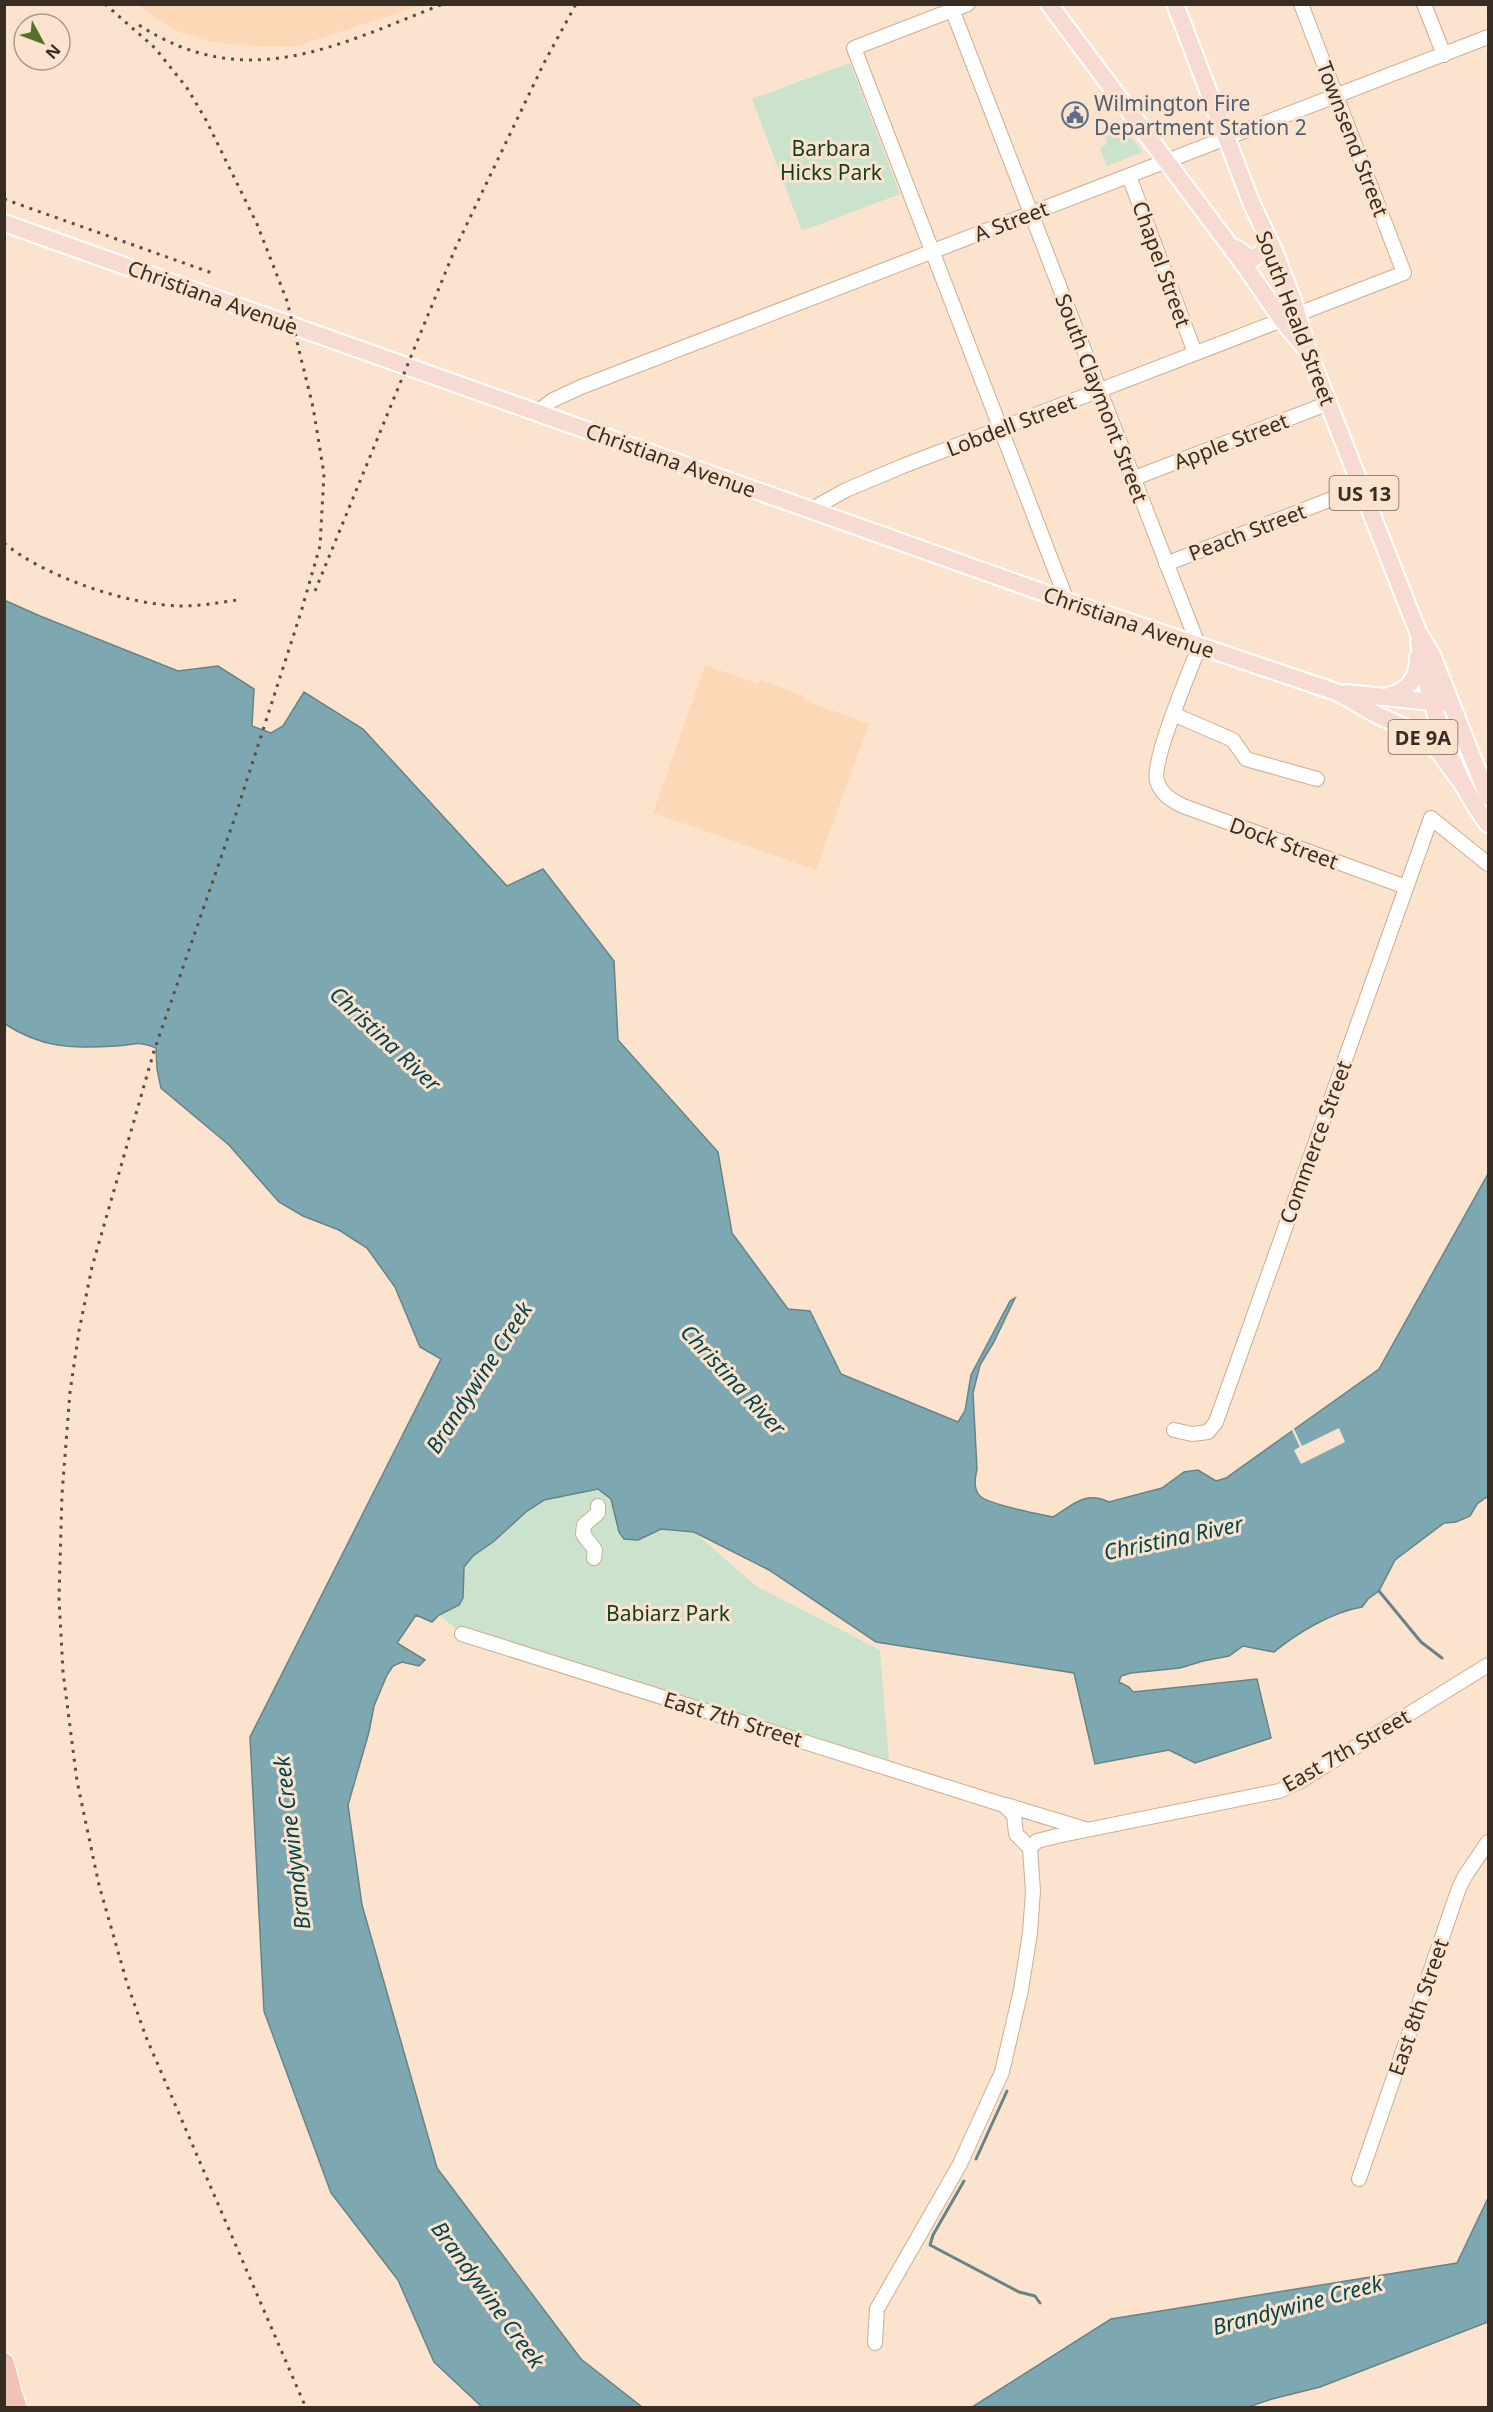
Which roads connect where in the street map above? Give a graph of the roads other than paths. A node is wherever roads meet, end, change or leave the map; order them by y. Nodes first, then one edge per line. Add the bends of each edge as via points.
1 (968, 4) edge
2 (1049, 4) edge
3 (1175, 4) edge
4 (1301, 4) edge
5 (1424, 4) edge
6 (951, 7) edge
7 (1488, 37) edge
8 (1443, 55) junction
9 (1337, 96) junction
10 (1226, 138) junction
11 (1166, 161) junction
12 (1129, 176) junction
13 (1031, 213) junction
14 (4, 223) edge
15 (1263, 232) junction
16 (1224, 237) junction
17 (933, 252) junction
18 (1298, 314) junction
19 (1282, 320) junction
20 (1195, 353) junction
21 (1310, 354) junction
22 (1100, 390) junction
23 (1329, 403) junction
24 (537, 412) junction
25 (1002, 429) junction
26 (1132, 479) junction
27 (1362, 487) junction
28 (810, 510) junction
29 (1166, 564) junction
30 (1067, 601) junction
31 (1418, 632) junction
32 (1199, 647) junction
33 (1339, 693) junction
34 (1381, 698) junction
35 (1453, 704) junction
36 (1362, 706) junction
37 (1433, 706) junction
38 (1173, 714) junction
39 (1317, 779) dead end
40 (1466, 789) junction
41 (1488, 797) edge
42 (1488, 824) edge
43 (1488, 864) edge
44 (1406, 887) junction
45 (1173, 1430) dead end
46 (598, 1506) dead end
47 (594, 1558) dead end
48 (462, 1634) dead end
49 (1488, 1665) edge
50 (1004, 1805) junction
51 (1087, 1830) junction
52 (1488, 1842) edge
53 (1029, 1848) junction
54 (1359, 2178) dead end
55 (875, 2343) dead end
56 (4, 2363) edge
57 (4, 2395) edge
58 (8, 2408) edge
59 (17, 2408) edge

1 - 6 street
2 - 11 main road, US 13
3 - 10 main road, South Heald Street / US 13
4 - 9 street, Townsend Street
5 - 8 street
6 - 13 street, South Claymont Street
6 - 17 street via 854,48
7 - 8 street, A Street
8 - 9 street, A Street
9 - 10 street, A Street
9 - 18 street, Townsend Street via 1404,273
10 - 11 street, A Street
10 - 15 main road, South Heald Street / US 13
11 - 12 street, A Street
11 - 16 main road, US 13
12 - 13 street, A Street
12 - 20 street, Chapel Street
13 - 17 street, A Street
13 - 22 street, South Claymont Street
14 - 24 main road, Christiana Avenue / DE 9A
15 - 16 main road via 1266,247 1251,259
15 - 18 main road, South Heald Street / US 13
16 - 19 main road, US 13
17 - 24 street, A Street via 581,387
17 - 25 street
18 - 21 main road, South Heald Street / US 13
19 - 20 street, Lobdell Street
19 - 21 main road, US 13
20 - 22 street, Lobdell Street
21 - 23 main road, South Heald Street / US 13
22 - 25 street, Lobdell Street
22 - 26 street, South Claymont Street
23 - 26 street, Apple Street
23 - 27 main road, South Heald Street / US 13
24 - 28 main road, Christiana Avenue / DE 9A
25 - 28 street, Lobdell Street via 869,480
25 - 30 street
26 - 29 street, South Claymont Street
27 - 29 street, Peach Street
27 - 31 main road, South Heald Street / US 13
28 - 30 main road, Christiana Avenue / DE 9A
29 - 32 street, South Claymont Street
30 - 32 main road, Christiana Avenue / DE 9A
31 - 34 main road via 1418,670 1414,680 1401,693
31 - 35 main road, South Heald Street / US 13
31 - 37 main road, South Heald Street / US 13
32 - 33 main road, Christiana Avenue / DE 9A
32 - 38 street
33 - 34 main road, Christiana Avenue / DE 9A
33 - 36 main road, Christiana Avenue / DE 9A
34 - 37 main road, Christiana Avenue / DE 9A
35 - 37 main road, Christiana Avenue / DE 9A
35 - 41 main road, South Heald Street / US 13
36 - 37 main road, Christiana Avenue
36 - 40 main road, DE 9A via 1430,742
37 - 40 main road, South Heald Street / US 13
38 - 39 street via 1233,740 1246,759
38 - 44 street, Dock Street via 1156,772 1163,793 1183,806
40 - 42 main road, South Heald Street / US 13
43 - 44 street, Commerce Street via 1431,818
44 - 45 street, Commerce Street via 1216,1422 1208,1432
46 - 47 street via 598,1513 584,1524 583,1534 595,1550
48 - 50 street, East 7th Street
49 - 51 street, East 7th Street via 1286,1788
50 - 51 street, East 7th Street
50 - 53 street via 1014,1815 1016,1834
51 - 53 street, East 7th Street via 1037,1841
52 - 54 street, East 8th Street via 1459,1888
53 - 55 street via 1031,1921 1022,1990 1002,2072 960,2164 877,2309
56 - 59 highway
57 - 58 highway

